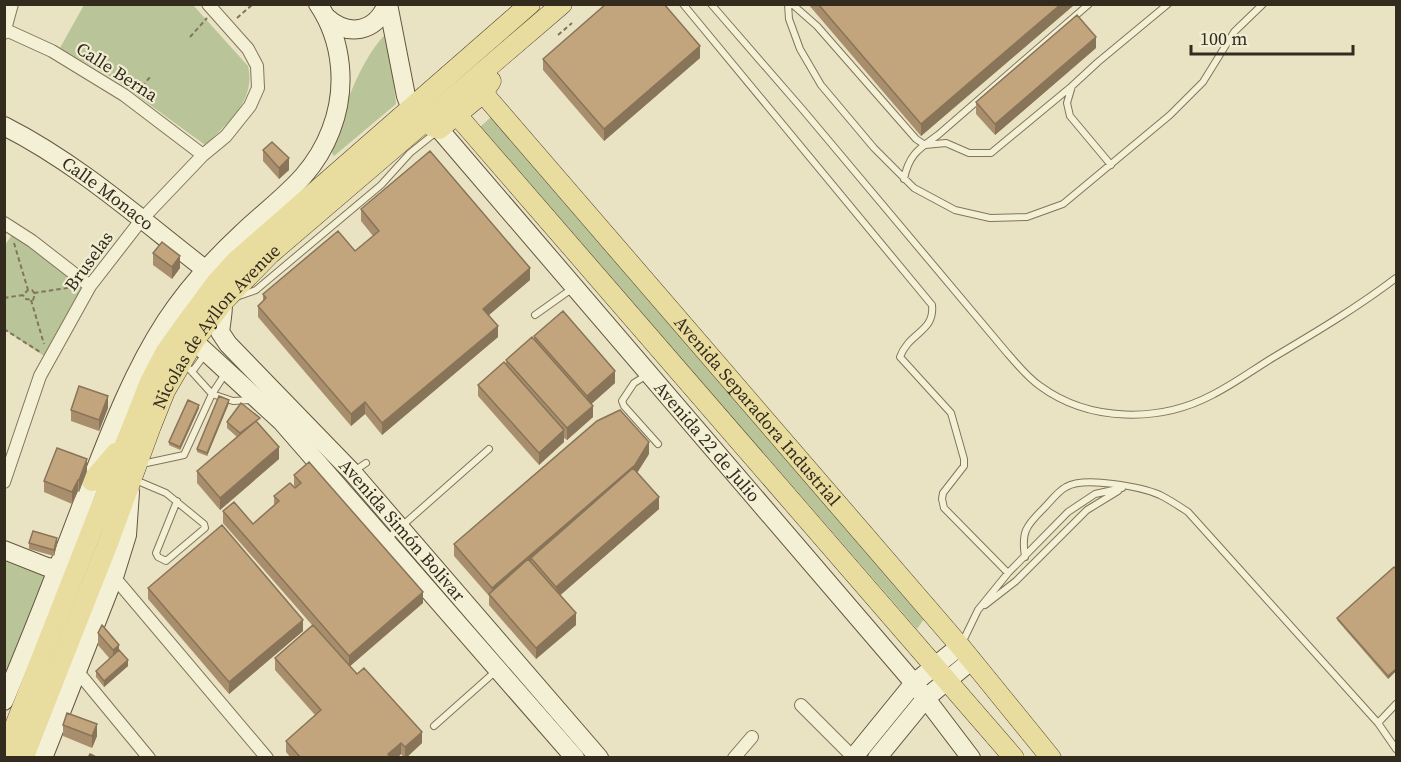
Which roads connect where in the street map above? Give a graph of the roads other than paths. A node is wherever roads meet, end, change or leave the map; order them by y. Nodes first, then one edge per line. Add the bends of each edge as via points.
1 (12, 4) edge
2 (387, 4) edge
3 (530, 4) edge
4 (562, 4) edge
5 (683, 4) edge
6 (711, 4) edge
7 (790, 4) edge
8 (1089, 4) edge
9 (1168, 4) edge
10 (1263, 4) edge
11 (210, 8) edge
12 (322, 11) edge
13 (5, 32) edge
14 (509, 50) junction
15 (1072, 86) junction
16 (483, 93) junction
17 (457, 115) junction
18 (425, 120) junction
19 (4, 126) edge
20 (925, 145) junction
21 (203, 155) junction
22 (1111, 165) junction
23 (904, 179) junction
24 (142, 219) junction
25 (8, 231) edge
26 (211, 277) junction
27 (1396, 278) edge
28 (85, 286) junction
29 (576, 286) junction
30 (224, 301) junction
31 (535, 315) dead end
32 (220, 332) junction
33 (200, 347) junction
34 (187, 367) junction
35 (227, 371) junction
36 (650, 373) junction
37 (212, 394) junction
38 (258, 399) junction
39 (126, 442) junction
40 (658, 444) dead end
41 (489, 449) dead end
42 (9, 457) edge
43 (133, 472) junction
44 (92, 481) junction
45 (4, 482) edge
46 (1126, 487) junction
47 (177, 501) junction
48 (400, 527) junction
49 (385, 541) junction
50 (4, 550) edge
51 (1025, 557) junction
52 (67, 570) junction
53 (1008, 573) junction
54 (105, 575) junction
55 (978, 610) junction
56 (966, 653) junction
57 (63, 655) junction
58 (77, 670) junction
59 (498, 670) junction
60 (942, 673) junction
61 (914, 683) junction
62 (6, 692) edge
63 (926, 698) junction
64 (1396, 704) edge
65 (801, 705) dead end
66 (1378, 723) junction
67 (434, 726) dead end
68 (752, 737) dead end
69 (1396, 749) edge
70 (4, 754) edge
71 (143, 755) edge
72 (853, 757) edge
73 (23, 758) edge
74 (43, 758) edge
75 (267, 758) edge
76 (574, 758) edge
77 (600, 758) edge
78 (734, 758) edge
79 (877, 758) edge
80 (971, 758) edge
81 (1014, 758) edge
82 (1051, 758) edge

1 - 13 street
2 - 12 street via 374,24 361,29 335,25
2 - 18 street via 402,79
3 - 18 main road, Nicolas de Ayllon Avenue
4 - 14 main road, Nicolas de Ayllon Avenue
5 - 53 lane via 932,304 931,321 904,346 900,357 951,413 964,466 943,493 944,508
6 - 27 lane via 1023,370 1045,390 1075,405 1143,415 1190,405 1226,388
7 - 20 lane via 817,26 915,139
7 - 23 lane via 789,19 800,49 821,85
8 - 20 lane
9 - 15 lane
10 - 22 lane via 1234,32 1203,82
11 - 21 street, Bruselas via 248,49 257,66 258,88 250,106 226,136
12 - 26 street, Nicolas de Ayllon Avenue via 339,58 340,94 332,129 309,171 242,232
13 - 21 street, Calle Berna via 52,51 130,100
14 - 16 main road
14 - 18 main road, Nicolas de Ayllon Avenue
15 - 20 lane via 992,153 969,153 946,143
15 - 22 lane via 1067,103 1070,116
16 - 17 main road
16 - 56 main road, Avenida Separadora Industrial
17 - 18 main road
17 - 60 main road, Avenida Separadora Industrial
18 - 26 main road, Nicolas de Ayllon Avenue via 271,229
18 - 29 street, Avenida 22 de Julio
18 - 30 main road, Nicolas de Ayllon Avenue via 270,254
19 - 24 street, Calle Monaco via 76,168
20 - 23 lane via 907,164
21 - 24 street, Bruselas
22 - 23 lane via 1063,204 1027,217 990,218 955,210
24 - 26 street, Calle Monaco
24 - 28 street, Bruselas
25 - 28 street via 33,241
26 - 30 street
26 - 39 main road, Nicolas de Ayllon Avenue via 165,353
26 - 44 street, Nicolas de Ayllon Avenue via 167,318 150,347
28 - 42 street, Bruselas via 40,376
29 - 31 lane
29 - 36 street, Avenida 22 de Julio
30 - 32 street
30 - 33 main road, Nicolas de Ayllon Avenue
32 - 33 street
32 - 48 street, Avenida Simón Bolivar via 359,468
33 - 34 main road, Nicolas de Ayllon Avenue
33 - 35 street, Avenida Simón Bolivar
34 - 37 lane
34 - 43 main road, Nicolas de Ayllon Avenue via 165,391
35 - 37 lane
35 - 38 street, Avenida Simón Bolivar
36 - 40 lane via 634,383 622,401
36 - 61 street, Avenida 22 de Julio
37 - 38 lane via 239,402
37 - 43 lane via 184,455
38 - 49 street, Avenida Simón Bolivar
39 - 44 main road
39 - 52 main road, Nicolas de Ayllon Avenue
41 - 48 lane
42 - 45 street, Bruselas
43 - 47 lane
43 - 54 main road, Nicolas de Ayllon Avenue
44 - 52 street, Nicolas de Ayllon Avenue
46 - 51 lane via 1087,497
46 - 51 lane via 1106,482 1066,486 1028,524 1022,540
46 - 55 lane via 1087,510 1016,581
46 - 66 lane via 1161,495 1188,512
47 - 47 lane via 156,553 166,561 205,528
48 - 49 lane
48 - 77 street, Avenida Simón Bolivar
49 - 59 street, Avenida Simón Bolivar
50 - 52 street via 47,567
51 - 53 lane
52 - 54 street
52 - 62 street, Nicolas de Ayllon Avenue
52 - 70 main road, Nicolas de Ayllon Avenue
53 - 55 lane
54 - 57 main road, Nicolas de Ayllon Avenue
54 - 58 street
54 - 75 street
55 - 56 lane
56 - 60 street
56 - 82 main road, Avenida Separadora Industrial
57 - 58 street
57 - 73 main road, Nicolas de Ayllon Avenue
58 - 71 street
58 - 74 street
59 - 67 lane
59 - 76 street, Avenida Simón Bolivar
60 - 61 street
60 - 63 street
60 - 81 main road, Avenida Separadora Industrial
61 - 63 street, Avenida 22 de Julio
61 - 72 street
63 - 79 street
63 - 80 street, Avenida 22 de Julio
64 - 66 lane
65 - 72 street
66 - 69 lane
68 - 78 street

